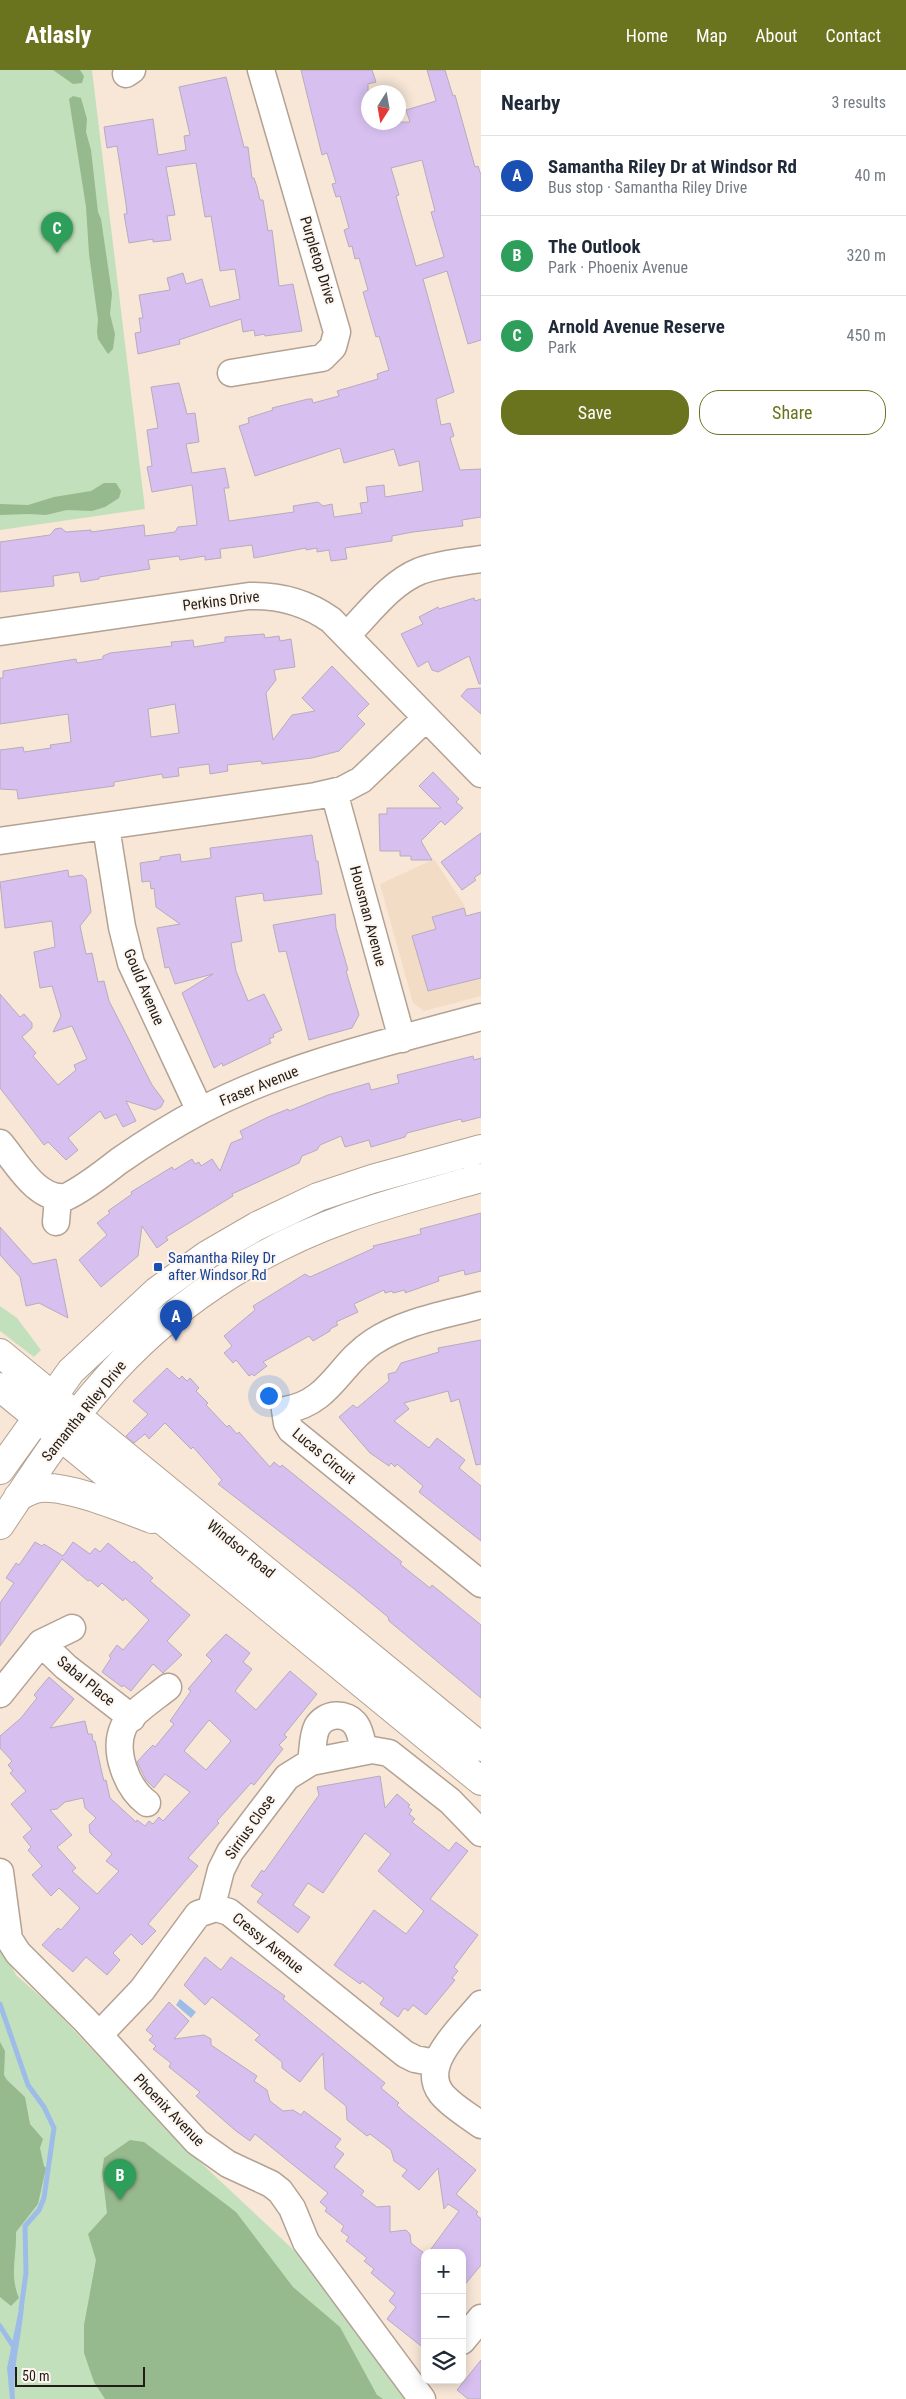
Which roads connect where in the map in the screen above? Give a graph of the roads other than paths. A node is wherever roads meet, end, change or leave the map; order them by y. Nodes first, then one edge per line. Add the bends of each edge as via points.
1 (261, 70) edge
2 (232, 373) dead end
3 (481, 559) edge
4 (0, 632) edge
5 (347, 635) junction
6 (426, 718) junction
7 (481, 774) edge
8 (334, 792) junction
9 (106, 826) junction
10 (0, 841) edge
11 (481, 1017) edge
12 (402, 1039) junction
13 (200, 1111) junction
14 (0, 1143) edge
15 (481, 1148) edge
16 (481, 1178) edge
17 (481, 1305) edge
18 (0, 1353) edge
19 (0, 1387) edge
20 (45, 1407) junction
21 (77, 1416) junction
22 (61, 1437) junction
23 (0, 1470) edge
24 (18, 1498) junction
25 (0, 1525) edge
26 (170, 1526) junction
27 (481, 1584) edge
28 (72, 1628) dead end
29 (41, 1643) junction
30 (168, 1687) dead end
31 (0, 1694) edge
32 (132, 1718) junction
33 (481, 1747) edge
34 (364, 1751) junction
35 (312, 1762) junction
36 (481, 1781) edge
37 (147, 1803) dead end
38 (481, 1833) edge
39 (0, 1872) edge
40 (211, 1909) junction
41 (481, 2004) edge
42 (99, 2035) junction
43 (436, 2063) junction
44 (481, 2125) edge
45 (481, 2318) edge
46 (464, 2339) edge
47 (421, 2389) edge

1 - 2 street, Purpletop Drive via 338,332 333,347 322,358
3 - 5 street via 437,566 405,578
4 - 5 street, Perkins Drive via 263,596 291,600 318,611
5 - 6 street, Perkins Drive
6 - 7 street, Perkins Drive
6 - 8 street via 373,770 351,786
8 - 9 street
8 - 12 street, Housman Avenue
9 - 10 street
9 - 13 street, Gould Avenue via 131,963
11 - 12 street, Fraser Avenue
12 - 13 street, Fraser Avenue via 296,1070
13 - 14 street, Fraser Avenue via 147,1142 74,1194 57,1210
15 - 20 main road, Samantha Riley Drive via 346,1187 288,1210 233,1239 176,1277 132,1312 71,1370
16 - 21 main road, Samantha Riley Drive via 345,1219 257,1259 205,1292 150,1335 102,1384
17 - 27 street, Lucas Circuit via 405,1326 382,1336 361,1351 314,1401 285,1410 291,1430
18 - 20 main road, Windsor Road
19 - 20 main road, Windsor Road
20 - 21 main road, Windsor Road
20 - 22 main road, Windsor Road
20 - 23 main road, Samantha Riley Drive
21 - 22 main road, Samantha Riley Drive
21 - 33 main road, Windsor Road
22 - 24 main road, Samantha Riley Drive
22 - 26 main road, Windsor Road
24 - 25 main road, Samantha Riley Drive
24 - 26 main road via 35,1489 60,1490
26 - 36 main road, Windsor Road
28 - 29 street
29 - 31 street
29 - 32 street, Sabal Place via 66,1667
30 - 32 street
32 - 37 street via 122,1732 120,1748 126,1781
34 - 35 street, Sirrius Close
34 - 35 street via 356,1724 334,1715 317,1726
34 - 38 street, Sirrius Close via 389,1753 450,1801
35 - 40 street, Sirrius Close via 287,1776 230,1852 221,1870
39 - 42 street, Phoenix Avenue via 9,1938 14,1949
40 - 42 street, Cressy Avenue via 194,1919 161,1967
40 - 43 street, Cressy Avenue via 229,1912 405,2054
41 - 43 street
42 - 47 street, Phoenix Avenue via 197,2142 228,2164 280,2191 292,2208 306,2242
43 - 44 street via 435,2080 440,2092
45 - 46 street

